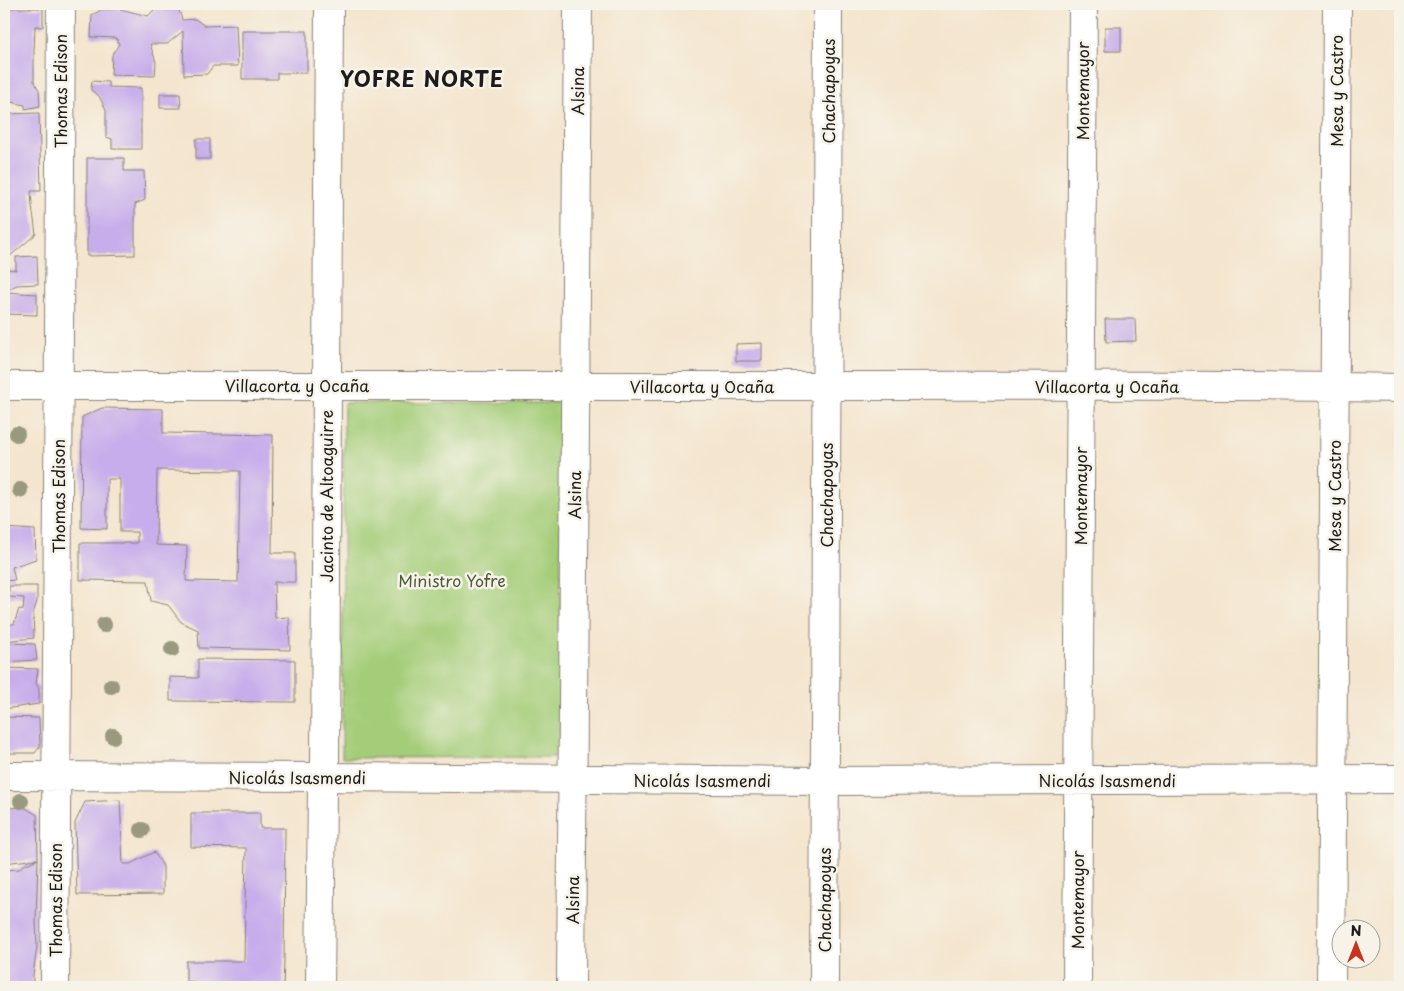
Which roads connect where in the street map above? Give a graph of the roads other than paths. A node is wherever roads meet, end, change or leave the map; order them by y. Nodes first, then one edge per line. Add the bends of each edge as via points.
1 (61, 4) edge
2 (329, 4) edge
3 (578, 4) edge
4 (828, 4) edge
5 (1083, 4) edge
6 (1337, 4) edge
7 (326, 385) junction
8 (1080, 385) junction
9 (4, 386) edge
10 (58, 386) junction
11 (575, 386) junction
12 (826, 386) junction
13 (1335, 386) junction
14 (1400, 388) edge
15 (4, 776) edge
16 (56, 776) junction
17 (324, 777) junction
18 (1400, 779) edge
19 (572, 780) junction
20 (1078, 780) junction
21 (1332, 780) junction
22 (825, 781) junction
23 (55, 987) edge
24 (320, 987) edge
25 (572, 987) edge
26 (824, 987) edge
27 (1077, 987) edge
28 (1331, 987) edge

1 - 10 street, Thomas Edison
2 - 7 street, Jacinto de Altoaguirre
3 - 11 street, Alsina
4 - 12 street, Chachapoyas
5 - 8 street, Montemayor
6 - 13 street, Mesa y Castro
7 - 10 street, Villacorta y Ocaña
7 - 11 street, Villacorta y Ocaña
7 - 17 street, Jacinto de Altoaguirre
8 - 12 street, Villacorta y Ocaña
8 - 13 street, Villacorta y Ocaña
8 - 20 street, Montemayor
9 - 10 street, Villacorta y Ocaña
10 - 16 street, Thomas Edison
11 - 12 street, Villacorta y Ocaña
11 - 19 street, Alsina
12 - 22 street, Chachapoyas
13 - 14 street, Villacorta y Ocaña
13 - 21 street, Mesa y Castro
15 - 16 street, Nicolás Isasmendi
16 - 17 street, Nicolás Isasmendi
16 - 23 street, Thomas Edison
17 - 19 street, Nicolás Isasmendi
17 - 24 street, Jacinto de Altoaguirre
18 - 21 street, Nicolás Isasmendi
19 - 22 street, Nicolás Isasmendi
19 - 25 street, Alsina
20 - 21 street, Nicolás Isasmendi
20 - 22 street, Nicolás Isasmendi
20 - 27 street, Montemayor
21 - 28 street, Mesa y Castro
22 - 26 street, Chachapoyas

